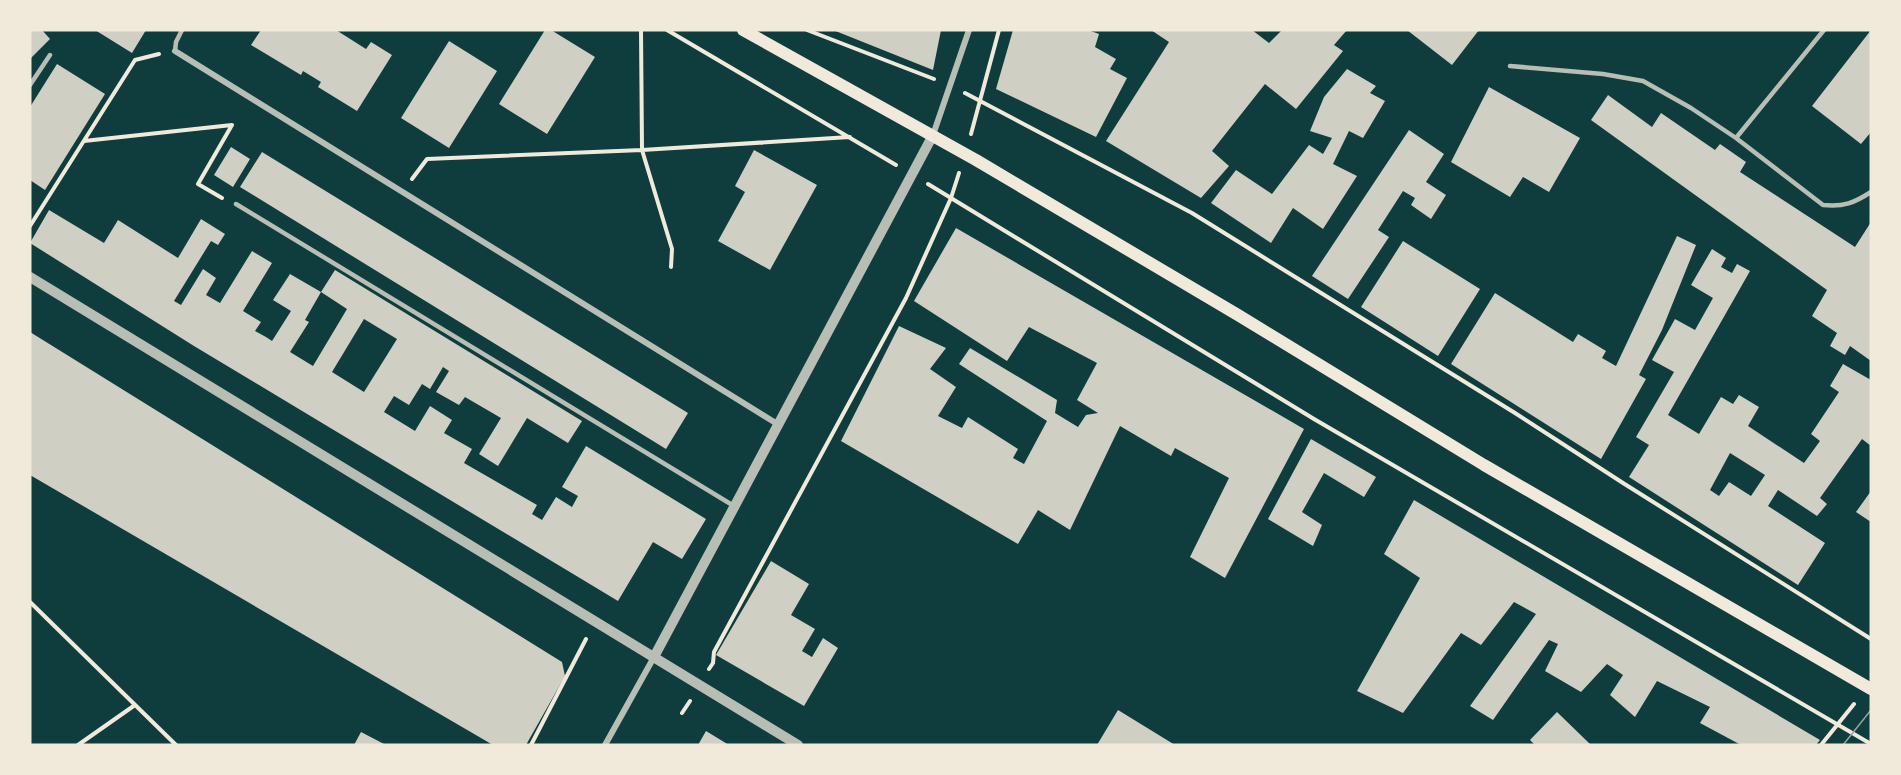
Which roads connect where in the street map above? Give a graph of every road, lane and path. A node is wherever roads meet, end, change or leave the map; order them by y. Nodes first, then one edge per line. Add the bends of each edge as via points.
1 (182, 30) edge
2 (641, 30) edge
3 (667, 30) edge
4 (743, 30) edge
5 (807, 30) edge
6 (969, 30) edge
7 (999, 30) edge
8 (1824, 30) edge
9 (175, 51) junction
10 (50, 56) dead end
11 (1510, 66) dead end
12 (950, 85) junction
13 (30, 86) edge
14 (981, 102) junction
15 (933, 135) junction
16 (850, 137) junction
17 (1736, 138) junction
18 (84, 141) junction
19 (642, 150) junction
20 (965, 154) junction
21 (912, 174) junction
22 (402, 191) junction
23 (1871, 192) edge
24 (951, 198) junction
25 (236, 204) joint
26 (30, 226) edge
27 (671, 267) dead end
28 (30, 277) edge
29 (779, 425) junction
30 (735, 506) junction
31 (30, 602) edge
32 (597, 622) junction
33 (1871, 639) edge
34 (654, 657) junction
35 (700, 685) junction
36 (1869, 688) edge
37 (135, 705) junction
38 (682, 713) dead end
39 (1837, 725) junction
40 (1871, 744) edge
41 (78, 745) edge
42 (176, 745) edge
43 (531, 745) edge
44 (605, 745) edge
45 (798, 745) edge
46 (1821, 745) edge

1 - 9 lane
2 - 19 path
3 - 16 path
4 - 15 main road
5 - 12 path
6 - 12 street
7 - 14 path
8 - 17 lane
9 - 18 path via 135,60
9 - 22 street
10 - 13 lane
11 - 17 lane via 1643,81
12 - 14 path
12 - 15 street
14 - 20 path
14 - 33 path via 1202,219
15 - 20 main road
15 - 21 street
16 - 19 path
16 - 21 path
17 - 23 lane via 1823,205 1858,201
18 - 25 path via 232,125 198,184
18 - 26 path
19 - 22 path via 427,159
19 - 27 path via 672,249
20 - 24 path
20 - 36 main road via 1484,465
21 - 24 path
21 - 29 street
22 - 29 street
24 - 35 path via 906,298 714,652
24 - 39 path via 1314,419
25 - 30 lane
28 - 32 street
29 - 30 street
30 - 34 street
31 - 37 path
32 - 34 street
32 - 43 path
34 - 35 street
34 - 44 street
35 - 38 path
35 - 45 street
36 - 39 path
37 - 41 path
37 - 42 path
39 - 40 path
39 - 46 path

